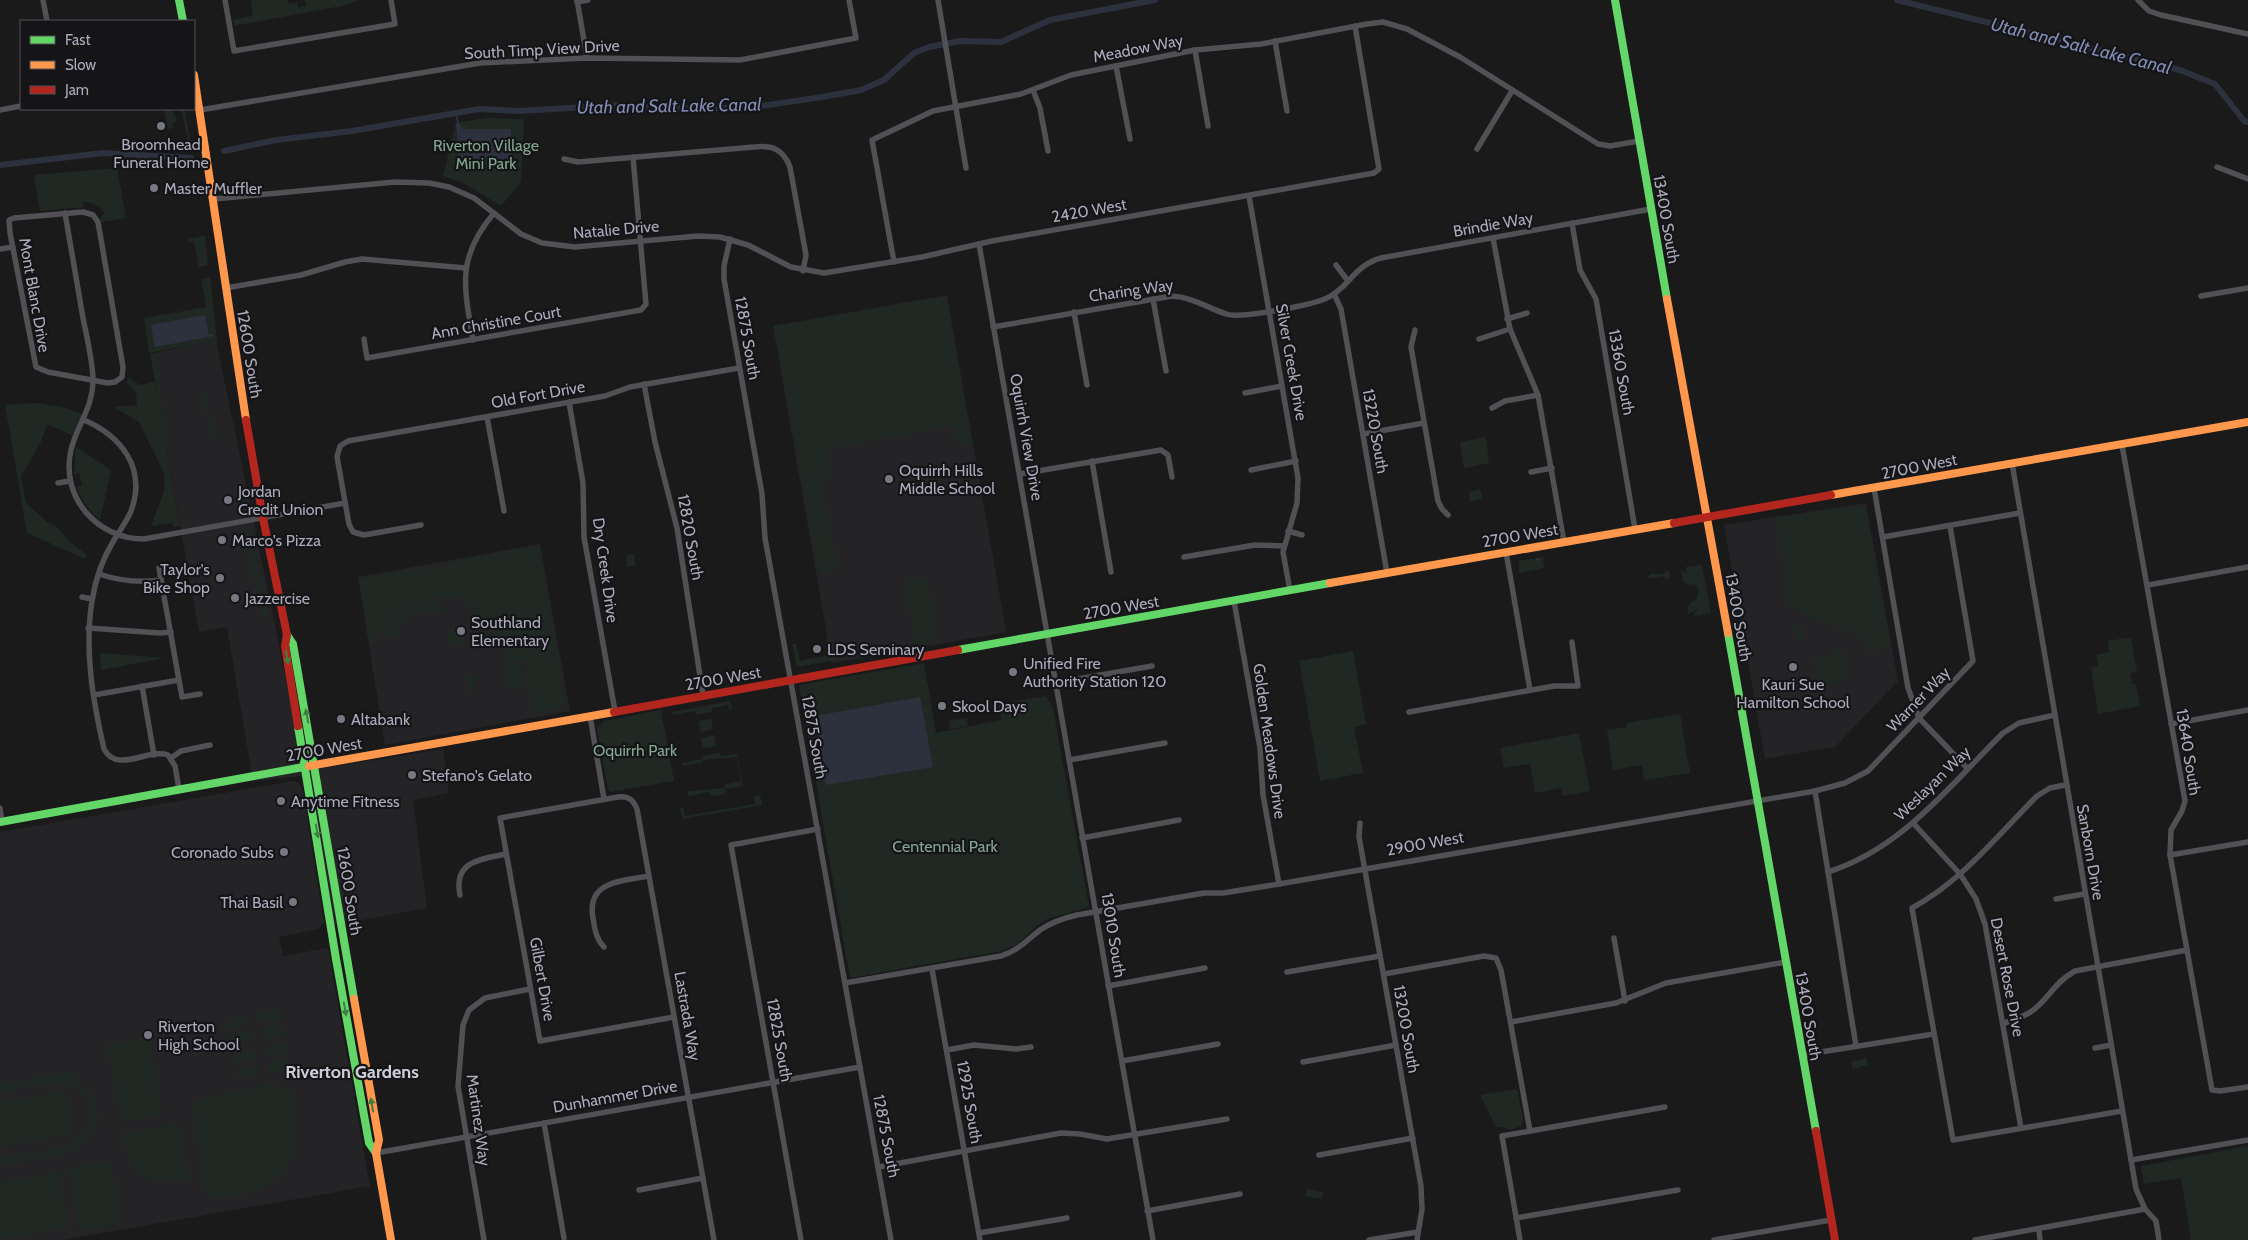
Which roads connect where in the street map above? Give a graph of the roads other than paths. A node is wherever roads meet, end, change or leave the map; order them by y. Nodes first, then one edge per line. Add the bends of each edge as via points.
1 (43, 0) edge
2 (179, 0) edge
3 (225, 0) edge
4 (391, 0) edge
5 (588, 0) edge
6 (850, 0) edge
7 (938, 0) edge
8 (1615, 0) edge
9 (2138, 0) edge
10 (577, 1) edge
11 (47, 20) edge
12 (183, 20) edge
13 (1354, 26) junction
14 (2248, 34) edge
15 (1275, 41) junction
16 (1195, 50) junction
17 (587, 58) junction
18 (1116, 66) junction
19 (195, 82) edge
20 (1033, 90) junction
21 (1512, 91) junction
22 (20, 106) edge
23 (956, 106) junction
24 (0, 110) edge
25 (200, 110) junction
26 (1287, 112) dead end
27 (1208, 126) dead end
28 (1130, 139) dead end
29 (1639, 141) junction
30 (1477, 150) dead end
31 (1048, 151) dead end
32 (633, 157) junction
33 (564, 159) dead end
34 (2217, 167) dead end
35 (966, 168) dead end
36 (2248, 179) edge
37 (1249, 196) junction
38 (214, 199) junction
39 (1651, 209) junction
40 (65, 213) junction
41 (494, 213) junction
42 (1572, 224) junction
43 (1493, 238) junction
44 (730, 239) junction
45 (640, 241) junction
46 (979, 244) junction
47 (13, 247) junction
48 (0, 249) edge
49 (894, 262) junction
50 (1336, 265) dead end
51 (466, 268) junction
52 (803, 270) junction
53 (1348, 281) junction
54 (226, 288) junction
55 (2248, 288) edge
56 (1334, 294) junction
57 (2201, 296) dead end
58 (1153, 298) junction
59 (1269, 311) junction
60 (1074, 312) junction
61 (1527, 313) dead end
62 (1507, 319) junction
63 (994, 327) junction
64 (1510, 329) junction
65 (1415, 330) dead end
66 (364, 339) dead end
67 (1479, 339) dead end
68 (473, 340) junction
69 (739, 368) junction
70 (1166, 371) dead end
71 (93, 380) junction
72 (644, 384) junction
73 (1087, 385) dead end
74 (1282, 386) junction
75 (1245, 393) dead end
76 (1538, 395) junction
77 (569, 402) junction
78 (1492, 408) dead end
79 (487, 417) junction
80 (84, 420) junction
81 (2248, 422) edge
82 (1424, 423) junction
83 (1363, 434) junction
84 (2122, 445) junction
85 (1092, 461) junction
86 (1296, 462) junction
87 (2012, 463) junction
88 (1552, 468) junction
89 (1251, 470) dead end
90 (1530, 472) dead end
91 (1020, 474) junction
92 (1172, 477) dead end
93 (70, 481) junction
94 (58, 484) dead end
95 (1874, 488) junction
96 (345, 503) junction
97 (504, 511) dead end
98 (2020, 513) junction
99 (1448, 515) dead end
100 (1707, 517) junction
101 (263, 518) junction
102 (421, 525) dead end
103 (1950, 526) junction
104 (1635, 529) junction
105 (1288, 531) junction
106 (118, 535) junction
107 (1302, 536) dead end
108 (1883, 537) junction
109 (1564, 542) junction
110 (1284, 546) junction
111 (1506, 552) junction
112 (1184, 558) dead end
113 (160, 568) dead end
114 (2248, 568) edge
115 (1111, 572) dead end
116 (1387, 573) junction
117 (100, 574) junction
118 (162, 580) junction
119 (2148, 585) junction
120 (1290, 591) junction
121 (82, 596) dead end
122 (92, 599) junction
123 (1234, 601) junction
124 (88, 628) junction
125 (171, 632) junction
126 (1048, 634) junction
127 (287, 636) junction
128 (1572, 642) dead end
129 (1152, 666) dead end
130 (179, 680) junction
131 (790, 680) junction
132 (1055, 683) junction
133 (142, 686) junction
134 (1530, 690) junction
135 (200, 694) dead end
136 (94, 695) junction
137 (704, 695) junction
138 (2248, 710) edge
139 (615, 711) junction
140 (1409, 712) dead end
141 (2055, 715) junction
142 (590, 716) junction
143 (1919, 718) junction
144 (2171, 724) junction
145 (1166, 743) dead end
146 (210, 745) dead end
147 (154, 755) junction
148 (171, 758) junction
149 (1069, 760) junction
150 (315, 764) junction
151 (306, 766) junction
152 (1967, 768) junction
153 (2065, 784) junction
154 (179, 789) junction
155 (1815, 791) junction
156 (1758, 799) junction
157 (604, 800) junction
158 (0, 808) edge
159 (1179, 820) dead end
160 (1, 822) edge
161 (1360, 823) dead end
162 (1914, 824) junction
163 (818, 829) junction
164 (1082, 838) junction
165 (2248, 842) edge
166 (506, 854) junction
167 (2170, 855) junction
168 (1365, 868) junction
169 (1828, 872) junction
170 (1960, 874) junction
171 (649, 876) junction
172 (1279, 884) junction
173 (2084, 894) junction
174 (460, 895) dead end
175 (2056, 899) dead end
176 (1097, 912) junction
177 (332, 933) junction
178 (1614, 938) dead end
179 (604, 947) dead end
180 (2186, 950) junction
181 (1380, 956) junction
182 (1786, 962) junction
183 (2098, 966) junction
184 (1205, 968) dead end
185 (932, 969) junction
186 (1287, 972) dead end
187 (1384, 974) junction
188 (846, 983) junction
189 (1108, 986) junction
190 (530, 989) junction
191 (352, 991) junction
192 (1625, 1000) junction
193 (674, 1017) junction
194 (1511, 1022) junction
195 (2004, 1023) junction
196 (1934, 1034) junction
197 (1218, 1044) dead end
198 (1396, 1045) junction
199 (2111, 1045) junction
200 (1856, 1046) junction
201 (1031, 1047) dead end
202 (2095, 1048) dead end
203 (947, 1050) junction
204 (1802, 1055) junction
205 (1122, 1061) junction
206 (1303, 1062) dead end
207 (860, 1067) junction
208 (773, 1082) junction
209 (2248, 1086) edge
210 (688, 1098) junction
211 (1664, 1107) dead end
212 (2122, 1111) junction
213 (1227, 1119) dead end
214 (544, 1123) junction
215 (2022, 1128) junction
216 (1530, 1131) junction
217 (1135, 1136) junction
218 (466, 1137) junction
219 (1413, 1138) junction
220 (2248, 1140) edge
221 (964, 1151) junction
222 (376, 1153) junction
223 (1319, 1155) dead end
224 (2131, 1160) junction
225 (879, 1167) junction
226 (703, 1178) junction
227 (639, 1190) dead end
228 (1678, 1190) dead end
229 (1240, 1194) dead end
230 (2145, 1209) junction
231 (1148, 1210) junction
232 (1067, 1218) dead end
233 (1516, 1218) junction
234 (1831, 1220) junction
235 (2038, 1229) junction
236 (1418, 1232) junction
237 (979, 1237) edge
238 (564, 1238) dead end
239 (391, 1240) edge
240 (484, 1240) edge
241 (714, 1240) edge
242 (801, 1240) edge
243 (891, 1240) edge
244 (1153, 1240) edge
245 (1369, 1240) edge
246 (1417, 1240) edge
247 (1520, 1240) edge
248 (1714, 1240) edge
249 (1835, 1240) edge
250 (1975, 1240) edge
251 (2040, 1240) edge
252 (2159, 1240) edge

1 - 11 street
2 - 12 main road
3 - 4 street via 234,51 395,24
5 - 10 street
6 - 17 street, South Timp View Drive via 856,38 740,60
7 - 23 street
8 - 29 main road, 13400 South
9 - 14 street via 2161,15
10 - 17 street
13 - 15 street, Meadow Way
13 - 21 street, Meadow Way via 1383,22 1399,26 1460,57
13 - 37 street, 2420 West via 1379,169 1367,176
15 - 16 street, Meadow Way
15 - 26 street
16 - 18 street, Meadow Way
16 - 27 street
17 - 25 street, South Timp View Drive via 480,63
18 - 20 street, Meadow Way via 1062,78
18 - 28 street
19 - 25 main road, 12600 South
20 - 23 street, Meadow Way
20 - 31 street via 1043,119
21 - 29 street, Meadow Way via 1598,144 1606,146
21 - 30 street
22 - 24 street
23 - 35 street
23 - 49 street, Meadow Way via 928,113 872,140
25 - 38 main road, 12600 South
29 - 39 main road, 13400 South
32 - 33 street via 578,162
32 - 45 street
32 - 52 street via 764,146 775,148 784,154 790,167 806,254
34 - 36 street
37 - 46 street, 2420 West
37 - 59 street, Silver Creek Drive
38 - 41 street, Natalie Drive via 418,181 440,184 474,198
38 - 54 main road, 12600 South
39 - 42 street, Brindie Way
39 - 100 main road, 13400 South
40 - 47 street, Mont Blanc Drive via 9,220
40 - 71 street
40 - 71 street, Mont Blanc Drive via 91,213 98,222 124,370 122,377 115,382
41 - 45 street, Natalie Drive via 521,234 552,245 575,247
41 - 51 street via 475,238
42 - 43 street, Brindie Way
42 - 104 street, 13360 South via 1580,270 1596,299
43 - 53 street, Brindie Way via 1381,258 1362,266
43 - 62 street
44 - 45 street, Natalie Drive via 698,236
44 - 52 street, Natalie Drive via 791,268
44 - 69 street, 12875 South via 723,272
45 - 68 street, Ann Christine Court via 646,304 638,311
46 - 49 street, 2420 West
46 - 63 street, Oquirrh View Drive
47 - 48 street
47 - 71 street, Mont Blanc Drive via 36,367
49 - 52 street, 2420 West via 832,273
50 - 53 street
51 - 54 street via 362,259 301,275
51 - 68 street via 466,296
53 - 56 street, Brindie Way
54 - 101 main road, 12600 South
55 - 57 street
56 - 59 street, Brindie Way via 1318,302
56 - 83 street, 13220 South via 1341,309
58 - 59 street, Charing Way via 1184,297 1234,316
58 - 60 street, Charing Way
58 - 70 street
59 - 74 street, Silver Creek Drive
60 - 63 street, Charing Way
60 - 73 street
61 - 62 street
62 - 64 street
63 - 91 street, Oquirrh View Drive
64 - 67 street
64 - 76 street
65 - 82 street via 1411,347
66 - 68 street, Ann Christine Court via 367,358
69 - 72 street, Old Fort Drive
69 - 131 street, 12875 South
71 - 80 street
72 - 77 street, Old Fort Drive via 605,396
72 - 137 street, 12820 South via 655,442 678,528
74 - 75 street
74 - 86 street, Silver Creek Drive
76 - 78 street via 1505,401
76 - 88 street
77 - 79 street, Old Fort Drive
77 - 139 street, Dry Creek Drive via 583,483 584,537
79 - 96 street, Old Fort Drive via 348,441 340,446 337,457
79 - 97 street
80 - 93 street via 71,448
80 - 106 street via 117,440 133,466 136,481 133,504
81 - 84 main road, 2700 West
82 - 83 street
82 - 99 street via 1438,501
83 - 116 street, 13220 South
84 - 87 main road, 2700 West
84 - 119 street, 13640 South
85 - 91 street
85 - 92 street via 1161,450 1168,455
85 - 115 street
86 - 89 street
86 - 105 street, Silver Creek Drive via 1299,497
87 - 95 main road, 2700 West
87 - 98 street, Sanborn Drive
88 - 90 street
88 - 109 street
91 - 126 street, Oquirrh View Drive
93 - 94 street
93 - 106 street via 84,512 102,528
95 - 100 main road, 2700 West
95 - 108 street
96 - 101 street
96 - 102 street via 353,532 364,535
98 - 103 street
98 - 141 street, Sanborn Drive
100 - 104 main road, 2700 West
100 - 156 main road, 13400 South
101 - 106 street via 150,538
101 - 127 main road, 12600 South
103 - 108 street
103 - 143 street, Warner Way via 1973,660
104 - 109 main road, 2700 West
105 - 107 street
105 - 110 street, Silver Creek Drive
106 - 117 street
108 - 143 street via 1908,688
109 - 111 main road, 2700 West
110 - 112 street via 1255,545
110 - 120 street, Silver Creek Drive
111 - 116 main road, 2700 West
111 - 134 street
113 - 118 street
114 - 119 street
116 - 120 main road, 2700 West
117 - 118 street via 124,581
117 - 122 street
118 - 125 street
119 - 144 street, 13640 South
120 - 123 main road, 2700 West
121 - 122 street
122 - 124 street
123 - 126 main road, 2700 West
123 - 172 street, Golden Meadows Drive via 1260,748 1263,795
124 - 125 street
124 - 136 street
125 - 130 street
126 - 131 main road, 2700 West
126 - 132 street, 13010 South
150 -> 127 main road, 12600 South via 293,644
127 -> 151 main road, 12600 South via 285,646
128 - 134 street via 1578,686
129 - 132 street
130 - 133 street
130 - 135 street via 182,697
131 - 137 main road, 2700 West
131 - 163 street, 12875 South
132 - 149 street, 13010 South
133 - 136 street
133 - 147 street
134 - 140 street
136 - 147 street via 108,756 120,760
137 - 139 main road, 2700 West
138 - 144 street
139 - 142 main road, 2700 West
141 - 152 street, Weslayan Way via 2019,723 2003,733
141 - 153 street, Sanborn Drive
142 - 150 main road, 2700 West
142 - 157 street
143 - 152 street
143 - 155 street, Warner Way via 1868,771 1845,783
144 - 167 street, 13640 South via 2185,801 2171,830
145 - 149 street
146 - 148 street via 181,751
147 - 148 street via 164,754
148 - 154 street
149 - 164 street, 13010 South
150 - 151 main road, 2700 West
150 - 191 main road, 12600 South
151 - 154 main road, 2700 West
151 -> 177 main road, 12600 South
152 - 162 street, Weslayan Way
153 - 170 street via 2037,796
153 - 173 street, Sanborn Drive
154 - 160 main road, 2700 West
155 - 156 street, Warner Way
155 - 169 street
156 - 168 street, 2900 West
156 - 182 main road, 13400 South
157 - 166 street, Gilbert Drive via 500,818
157 - 171 street, Lastrada Way via 622,796 630,798 637,809
158 - 160 street
159 - 164 street
161 - 168 street, 13200 South via 1359,837
162 - 169 street, Weslayan Way via 1874,852
162 - 170 street, Desert Rose Drive
163 - 188 street, 12875 South
163 - 208 street, 12825 South via 731,845
164 - 176 street, 13010 South
165 - 167 street
166 - 174 street via 466,867 459,880
166 - 190 street, Gilbert Drive
167 - 180 street, 13640 South
168 - 172 street, 2900 West
168 - 181 street, 13200 South
169 - 200 street
170 - 195 street, Desert Rose Drive via 1976,899 1985,924
170 - 196 street via 1912,908
171 - 179 street via 609,884 593,899 596,934
171 - 193 street, Lastrada Way
172 - 176 street, 2900 West via 1223,894 1204,893
173 - 175 street
173 - 183 street, Sanborn Drive
176 - 185 street, 2900 West via 1062,918 1040,930 1014,952
176 - 189 street, 13010 South
177 - 191 main road via 338,937 346,986
177 -> 222 main road, 12600 South via 369,1143
178 - 192 street
180 - 183 street
180 - 209 street, 13640 South via 2212,1090
181 - 186 street
181 - 187 street, 13200 South
182 - 192 street via 1666,984
182 - 204 main road, 13400 South
183 - 195 street via 2075,971 2060,980 2024,1017
183 - 199 street, Sanborn Drive
184 - 189 street
185 - 188 street, 2900 West
185 - 203 street, 12925 South
187 - 194 street via 1484,956 1496,958
187 - 198 street, 13200 South
188 - 207 street, 12875 South
189 - 205 street, 13010 South
190 - 193 street, Gilbert Drive via 540,1041
190 - 218 street, Martinez Way via 485,998 474,1005 465,1017 458,1086
222 -> 191 main road, 12600 South via 379,1140
192 - 194 street
193 - 210 street, Lastrada Way
194 - 216 street
195 - 215 street, Desert Rose Drive
196 - 200 street
196 - 215 street via 1953,1140
197 - 205 street
198 - 206 street
198 - 219 street, 13200 South
199 - 202 street
199 - 212 street, Sanborn Drive
200 - 204 street
201 - 203 street via 1010,1049 974,1045
203 - 221 street, 12925 South
204 - 234 main road, 13400 South
205 - 217 street, 13010 South
207 - 208 street, Dunhammer Drive
207 - 225 street, 12875 South
208 - 210 street, Dunhammer Drive
208 - 242 street, 12825 South
210 - 214 street, Dunhammer Drive
210 - 226 street, Lastrada Way
211 - 216 street
212 - 215 street
212 - 224 street, Sanborn Drive
213 - 217 street
214 - 218 street, Dunhammer Drive
214 - 238 street
216 - 233 street via 1502,1136
217 - 221 street via 1108,1139 1060,1133
217 - 231 street, 13010 South
218 - 222 street, Dunhammer Drive
218 - 240 street, Martinez Way
219 - 223 street
219 - 236 street, 13200 South via 1422,1197
220 - 224 street
221 - 225 street
221 - 237 street, 12925 South
222 - 239 main road, 12600 South
224 - 230 street, Sanborn Drive via 2136,1188
225 - 243 street, 12875 South
226 - 227 street
226 - 241 street, Lastrada Way
228 - 233 street
229 - 231 street
230 - 235 street
230 - 252 street, Sanborn Drive via 2156,1221
231 - 244 street, 13010 South
232 - 237 street
233 - 247 street
234 - 248 street
234 - 249 main road, 13400 South
235 - 250 street
235 - 251 street
236 - 245 street
236 - 246 street, 13200 South

